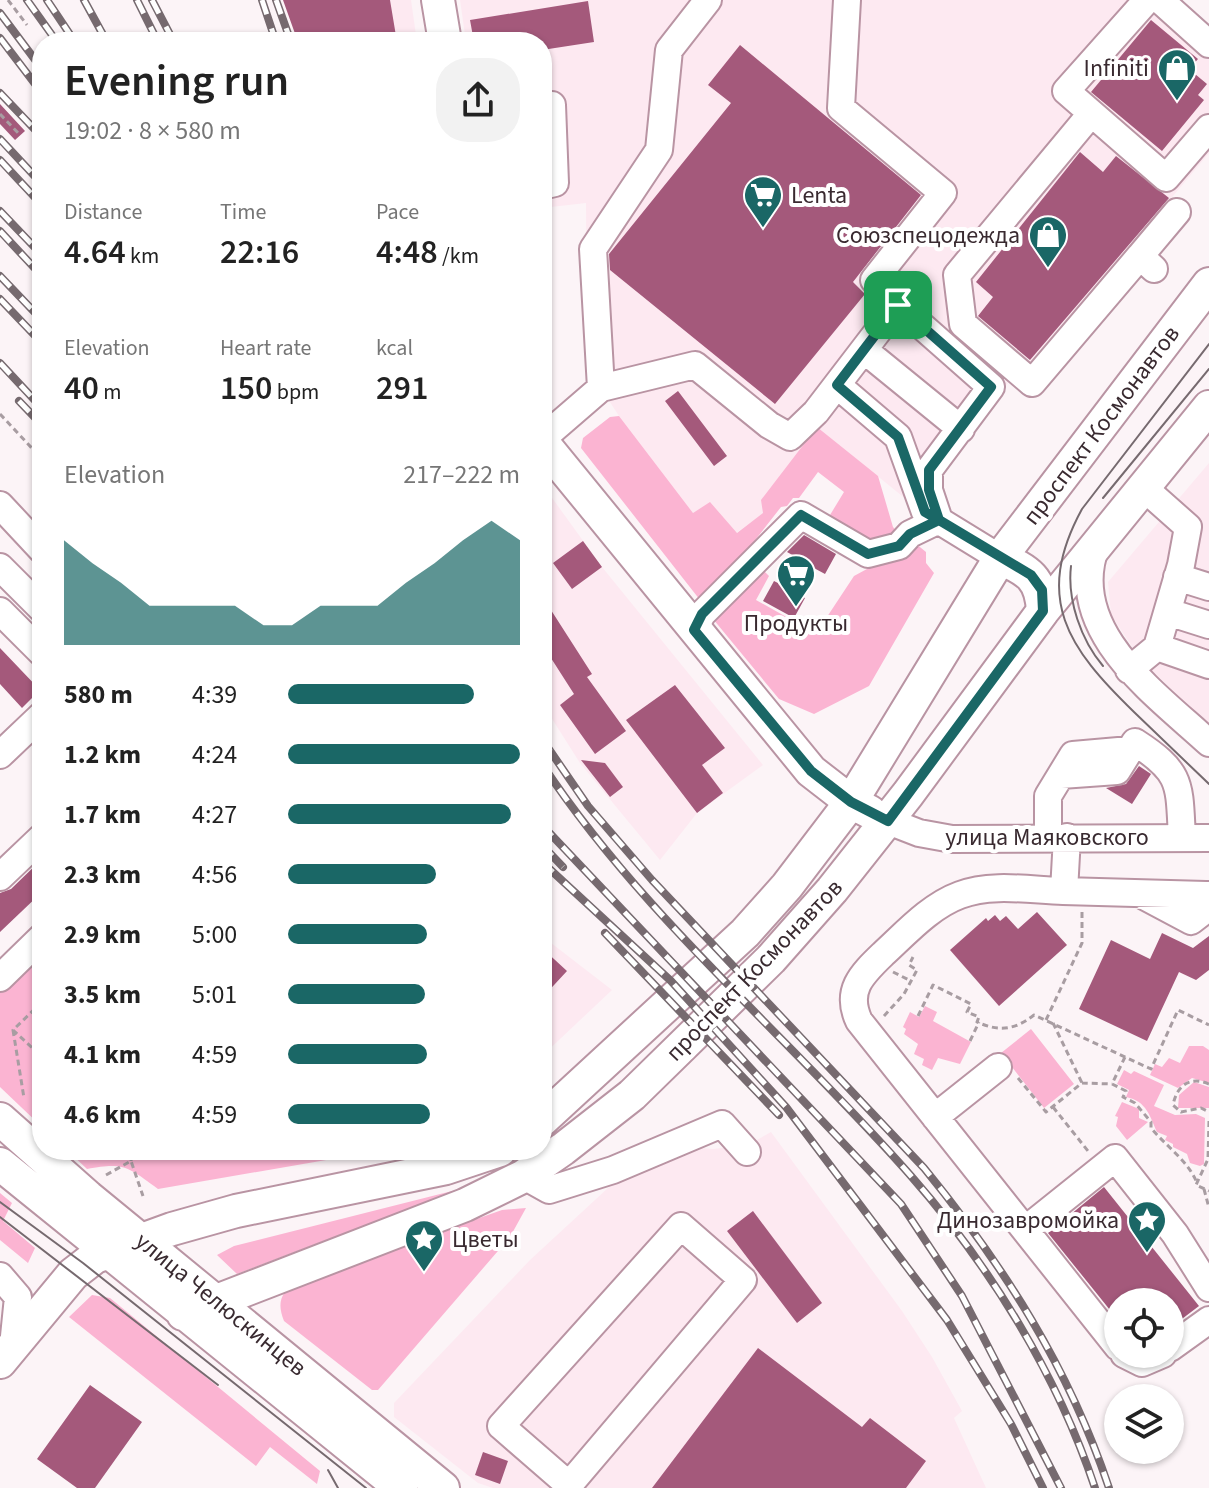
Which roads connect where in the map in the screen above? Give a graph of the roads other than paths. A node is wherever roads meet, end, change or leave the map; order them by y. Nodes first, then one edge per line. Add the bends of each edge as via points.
1 (438, 0) edge
2 (708, 0) edge
3 (847, 0) edge
4 (1147, 0) edge
5 (1160, 0) edge
6 (443, 32) edge
7 (1209, 44) edge
8 (552, 105) dead end
9 (1090, 115) junction
10 (1209, 128) edge
11 (552, 184) edge
12 (1177, 212) dead end
13 (1209, 284) edge
14 (898, 305) junction
15 (864, 350) junction
16 (837, 385) junction
17 (601, 388) junction
18 (1209, 407) edge
19 (961, 429) junction
20 (552, 431) edge
21 (552, 452) edge
22 (1144, 488) junction
23 (0, 505) edge
24 (939, 520) junction
25 (32, 539) edge
26 (1096, 546) junction
27 (1000, 558) junction
28 (2, 571) edge
29 (1177, 577) junction
30 (1209, 587) edge
31 (32, 600) edge
32 (0, 611) edge
33 (1043, 611) junction
34 (1168, 612) junction
35 (1209, 625) edge
36 (694, 630) junction
37 (32, 643) edge
38 (1157, 647) junction
39 (1209, 665) edge
40 (1129, 670) junction
41 (32, 725) edge
42 (1209, 743) edge
43 (1133, 746) junction
44 (0, 755) edge
45 (1067, 765) junction
46 (851, 802) junction
47 (888, 821) junction
48 (1057, 837) junction
49 (1182, 838) junction
50 (1209, 838) edge
51 (32, 847) edge
52 (0, 877) edge
53 (1073, 891) junction
54 (1141, 894) junction
55 (1209, 895) edge
56 (1209, 907) edge
57 (32, 947) edge
58 (0, 978) edge
59 (998, 1067) dead end
60 (552, 1111) edge
61 (935, 1117) junction
62 (0, 1119) edge
63 (32, 1147) edge
64 (747, 1152) dead end
65 (552, 1157) edge
66 (46, 1160) edge
67 (470, 1160) edge
68 (547, 1160) edge
69 (0, 1164) edge
70 (524, 1176) junction
71 (1025, 1230) junction
72 (143, 1239) junction
73 (107, 1253) junction
74 (0, 1276) edge
75 (1209, 1288) edge
76 (219, 1301) junction
77 (183, 1314) junction
78 (1209, 1320) edge
79 (1104, 1322) edge
80 (1184, 1338) edge
81 (6, 1354) edge
82 (567, 1486) edge
83 (401, 1488) edge
84 (443, 1488) edge

1 - 6 main road
2 - 17 street via 669,50 659,150 593,249
3 - 14 street via 841,108 943,193 874,280
4 - 9 street via 1066,91
5 - 7 street
8 - 11 street
9 - 10 street via 1166,178
9 - 12 street via 957,275 963,324 1032,383 1147,262
13 - 27 main road, проспект Космонавтов
14 - 15 street
14 - 19 street via 991,387
15 - 16 street
15 - 19 street
16 - 17 street via 790,437 695,365
16 - 24 street via 898,437 925,512
17 - 20 street
18 - 22 main road, проспект Космонавтов
19 - 24 street via 929,470
21 - 36 main road
22 - 26 main road, проспект Космонавтов
22 - 29 street via 1188,527
23 - 25 street
24 - 27 street
24 - 36 street via 910,534 899,546 868,554 801,515 702,614
26 - 33 main road, проспект Космонавтов
26 - 40 street via 1089,563 1091,593 1102,629
27 - 33 main road via 1031,575 1042,590
27 - 46 main road, проспект Космонавтов
28 - 31 street
29 - 30 street
29 - 34 street
32 - 37 street
33 - 47 main road, проспект Космонавтов
34 - 35 street
34 - 38 street
36 - 46 main road via 811,771
38 - 39 street
38 - 40 street
40 - 42 street
41 - 44 street
43 - 45 street via 1117,771
43 - 45 street via 1127,736 1084,738
43 - 49 street via 1158,757 1175,778
45 - 48 street via 1048,796
46 - 47 main road
46 - 60 main road, проспект Космонавтов via 745,933
47 - 48 street, улица Маяковского via 932,837
47 - 65 main road, проспект Космонавтов via 771,959 688,1042 632,1095
48 - 49 street, улица Маяковского
48 - 53 street
49 - 50 street, улица Маяковского
51 - 52 street
53 - 54 street
53 - 61 street via 1004,889 960,895 920,920 856,982 852,1007 859,1021
54 - 55 street
54 - 56 street via 1191,921
57 - 58 street
59 - 61 street
61 - 71 street
62 - 63 main road, улица Челюскинцев
64 - 70 street via 722,1124 613,1170 549,1190
66 - 72 main road, улица Челюскинцев
67 - 72 main road via 236,1211
68 - 70 main road, проспект Космонавтов
69 - 73 main road, улица Челюскинцев
70 - 76 main road, проспект Космонавтов via 465,1205
71 - 75 street via 1115,1158 1175,1234
71 - 79 street via 1091,1299
72 - 73 main road
72 - 76 main road, улица Челюскинцев
73 - 77 main road, улица Челюскинцев
73 - 81 main road via 83,1263
74 - 81 street via 18,1297
76 - 77 main road, проспект Космонавтов
76 - 84 main road, улица Челюскинцев
77 - 83 main road, улица Челюскинцев
78 - 80 street
82 - 82 street via 743,1280 681,1226 501,1426

